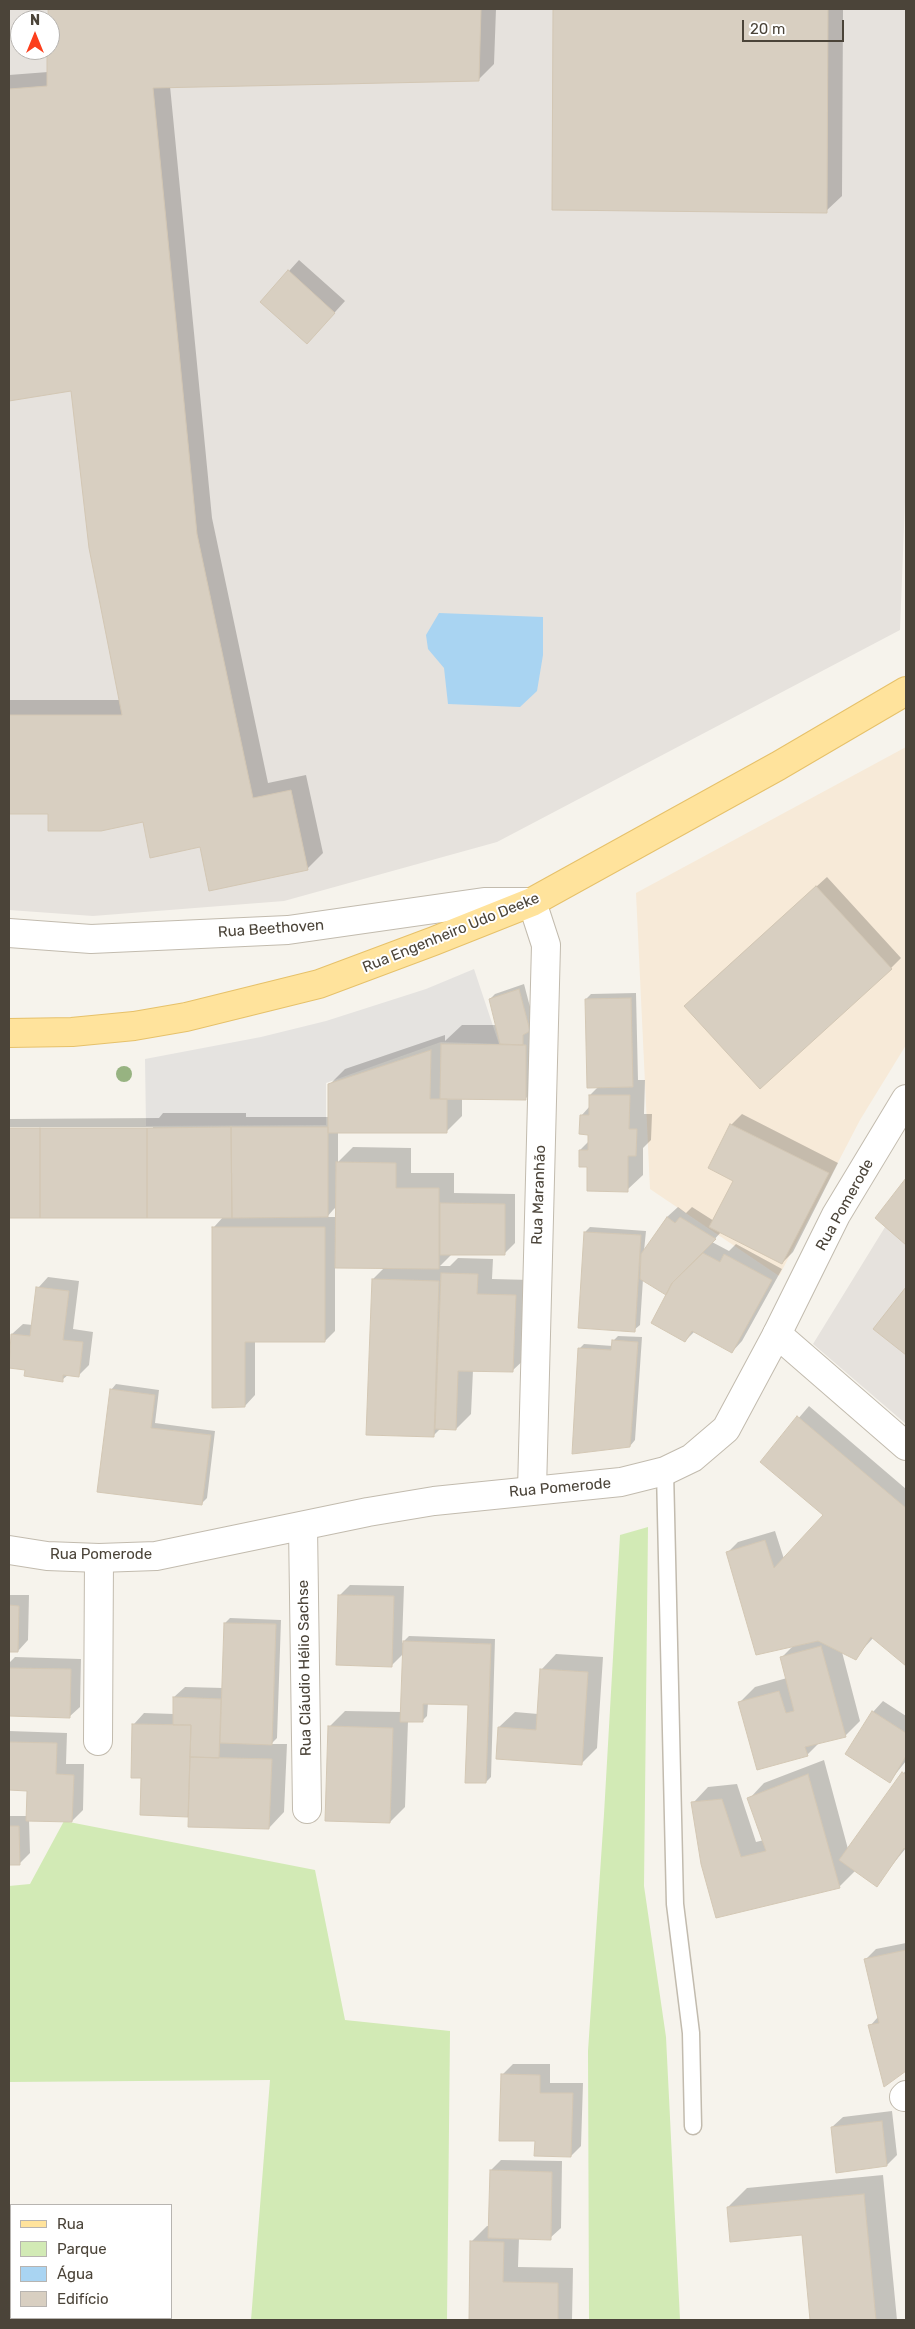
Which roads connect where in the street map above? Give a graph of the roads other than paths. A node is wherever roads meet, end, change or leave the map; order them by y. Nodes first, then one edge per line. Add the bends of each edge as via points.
1 (906, 691) edge
2 (532, 902) junction
3 (9, 933) edge
4 (9, 1033) edge
5 (906, 1099) edge
6 (777, 1334) junction
7 (906, 1446) edge
8 (666, 1471) junction
9 (532, 1490) junction
10 (303, 1526) junction
11 (9, 1550) edge
12 (99, 1558) junction
13 (98, 1741) dead end
14 (308, 1809) dead end
15 (694, 2126) dead end

1 - 2 main road, Rua Engenheiro Udo Deeke
2 - 3 street, Rua Beethoven via 484,902 288,930 91,939
2 - 4 main road, Rua Engenheiro Udo Deeke via 319,984 231,1007 134,1026 72,1032
2 - 9 street, Rua Maranhão via 546,945
5 - 6 street, Rua Pomerode via 836,1215
6 - 7 street
6 - 8 street, Rua Pomerode via 726,1429 692,1458
8 - 9 street, Rua Pomerode via 621,1482
8 - 15 lane via 675,1904 691,2033
9 - 10 street, Rua Pomerode via 434,1501
10 - 12 street, Rua Pomerode via 156,1556
10 - 14 street, Rua Cláudio Hélio Sachse
11 - 12 street, Rua Pomerode via 46,1556
12 - 13 street

